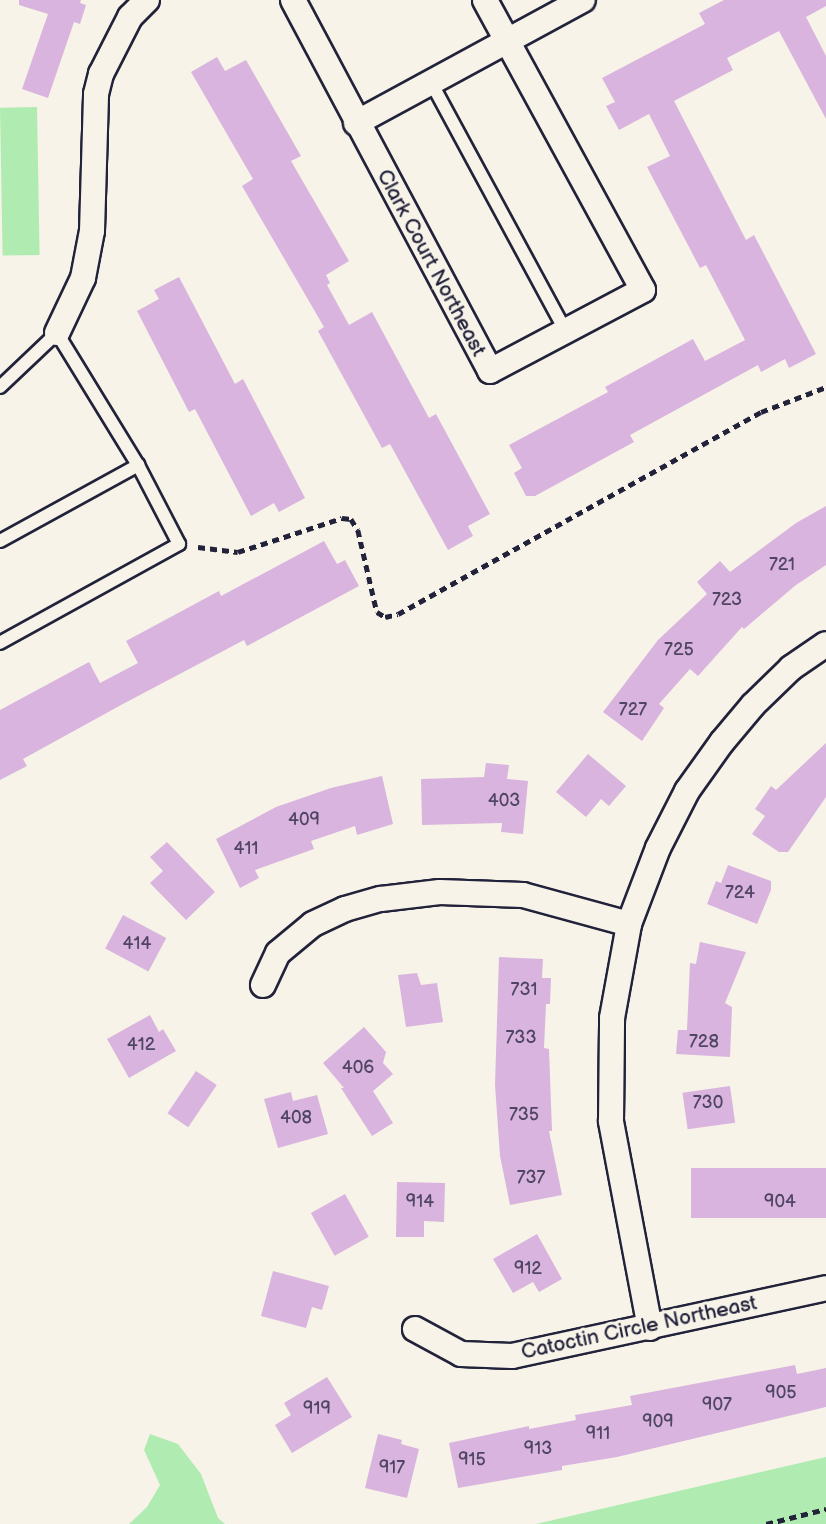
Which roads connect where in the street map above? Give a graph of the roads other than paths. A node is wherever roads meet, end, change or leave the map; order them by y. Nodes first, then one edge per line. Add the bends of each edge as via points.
1 (146, 0) edge
2 (293, 0) edge
3 (485, 0) edge
4 (583, 0) edge
5 (508, 42) junction
6 (432, 84) junction
7 (356, 123) junction
8 (566, 332) junction
9 (57, 333) junction
10 (0, 387) edge
11 (138, 465) junction
12 (0, 541) edge
13 (0, 643) edge
14 (826, 644) edge
15 (629, 924) junction
16 (263, 985) dead end
17 (826, 1288) edge
18 (650, 1328) junction
19 (415, 1329) dead end

1 - 9 street via 130,17 101,74 96,94 92,231 83,278
2 - 7 street, Clark Court Northeast
3 - 5 street, Clark Court Northeast
4 - 5 street
5 - 6 street
5 - 8 street, Clark Court Northeast via 643,290
6 - 7 street
6 - 8 lane
7 - 8 street, Clark Court Northeast via 490,371
9 - 10 lane
9 - 11 lane
11 - 12 lane
11 - 13 lane via 179,544
14 - 15 street via 791,668 752,705 687,791 658,848
15 - 16 street via 523,895 440,892 381,899 345,908 313,924 278,953
15 - 18 street via 612,1018 611,1121
17 - 18 street, Catoctin Circle Northeast
18 - 19 street, Catoctin Circle Northeast via 512,1356 461,1354

